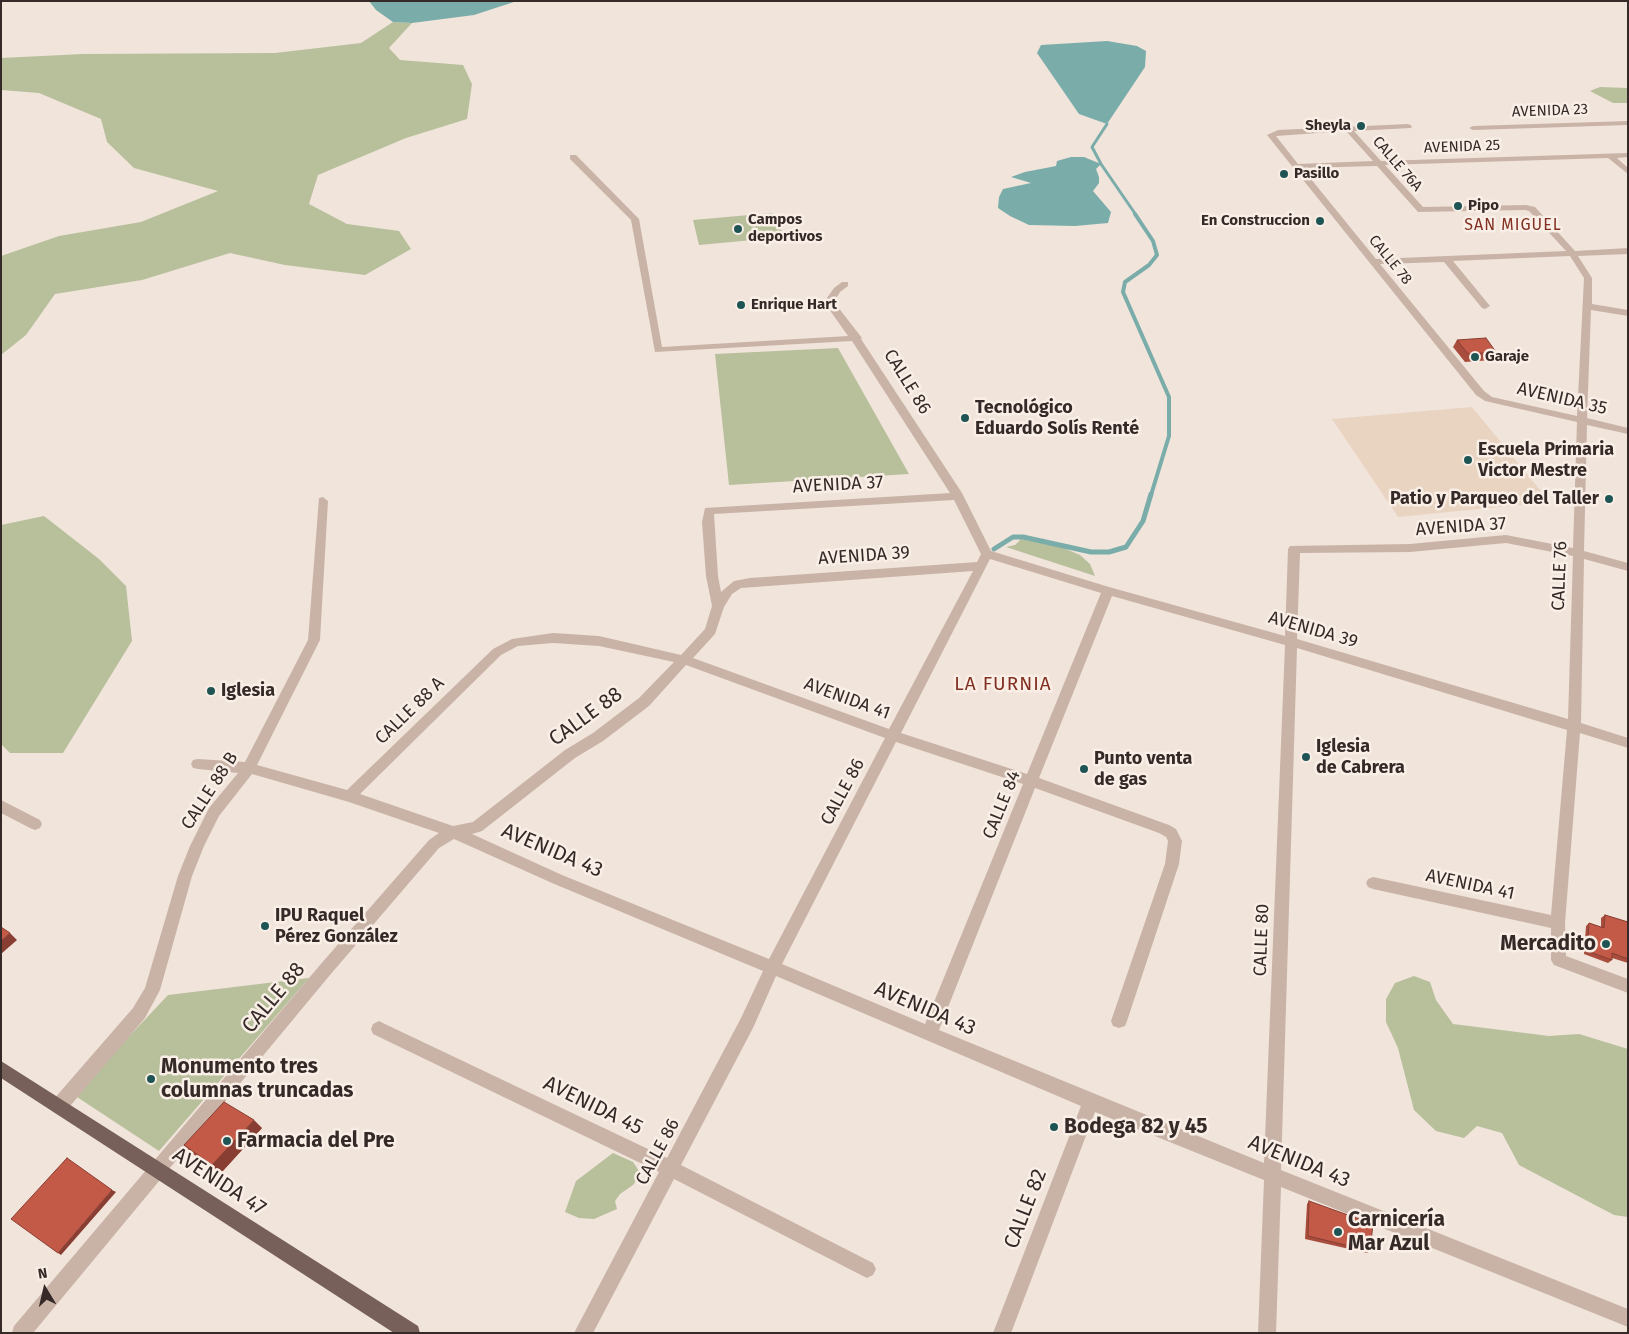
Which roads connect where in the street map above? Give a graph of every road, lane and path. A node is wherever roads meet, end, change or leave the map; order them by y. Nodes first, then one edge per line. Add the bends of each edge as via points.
1 (1628, 123) edge
2 (1408, 126) dead end
3 (1473, 128) dead end
4 (1348, 129) junction
5 (1628, 155) edge
6 (1610, 156) junction
7 (573, 157) dead end
8 (1377, 163) junction
9 (1296, 166) junction
10 (1628, 172) edge
11 (1535, 211) joint
12 (1628, 251) edge
13 (1572, 253) junction
14 (1447, 259) junction
15 (1374, 262) junction
16 (845, 284) dead end
17 (1485, 306) dead end
18 (1587, 306) junction
19 (1628, 313) edge
20 (857, 338) junction
21 (1488, 399) joint
22 (1582, 421) junction
23 (1628, 431) edge
24 (958, 496) junction
25 (323, 501) dead end
26 (722, 510) joint
27 (1294, 549) joint
28 (1578, 553) junction
29 (983, 560) junction
30 (1628, 567) edge
31 (750, 582) joint
32 (1108, 590) junction
33 (718, 606) junction
34 (1291, 641) junction
35 (497, 652) joint
36 (685, 660) junction
37 (1574, 726) junction
38 (893, 736) junction
39 (1628, 744) edge
40 (198, 764) dead end
41 (249, 768) junction
42 (1032, 781) junction
43 (349, 796) junction
44 (1, 806) edge
45 (34, 824) dead end
46 (453, 832) junction
47 (1373, 883) dead end
48 (1558, 923) junction
49 (772, 968) junction
50 (1628, 986) edge
51 (1119, 1021) dead end
52 (379, 1029) dead end
53 (929, 1034) junction
54 (1, 1069) edge
55 (1092, 1102) junction
56 (59, 1106) junction
57 (670, 1168) junction
58 (158, 1169) junction
59 (1273, 1174) junction
60 (867, 1269) dead end
61 (1628, 1318) edge
62 (21, 1333) edge
63 (412, 1333) edge
64 (583, 1333) edge
65 (1002, 1333) edge
66 (1267, 1333) edge

1 - 3 street, AVENIDA 23
2 - 4 street
4 - 8 street, CALLE 76A
4 - 9 street, CALLE 78 via 1273,133 1272,137
5 - 6 street, AVENIDA 25
6 - 8 street, AVENIDA 25
6 - 10 street
7 - 20 street via 635,219 658,350
8 - 9 street, AVENIDA 25
8 - 11 street, CALLE 76A via 1417,207 1430,210 1526,207
9 - 15 street, CALLE 78
11 - 13 street, CALLE 76
12 - 13 street
13 - 14 street
13 - 18 street, CALLE 76 via 1588,278
14 - 15 street
14 - 17 street
15 - 21 street, CALLE 78
16 - 20 street, CALLE 86 via 829,302
18 - 19 street
18 - 22 street, CALLE 76
20 - 24 street, CALLE 86
21 - 22 street, AVENIDA 35
22 - 23 street, AVENIDA 35
22 - 28 street, CALLE 76
24 - 26 street, AVENIDA 37
24 - 29 street, CALLE 86
25 - 41 street, CALLE 88 B via 314,640
26 - 33 street, CALLE 88 via 709,511 708,516 712,576
27 - 28 street, AVENIDA 37 via 1410,548 1506,539
27 - 34 street, CALLE 80
28 - 30 street, AVENIDA 37
28 - 37 street, CALLE 76
29 - 31 street, AVENIDA 39
29 - 32 street, AVENIDA 39
29 - 38 street, CALLE 86
31 - 33 street, CALLE 88 via 738,584 728,591
32 - 34 street, AVENIDA 39
32 - 42 street, CALLE 84
33 - 36 street, CALLE 88 via 711,631
34 - 37 street, AVENIDA 39
34 - 59 street, CALLE 80
35 - 36 street, AVENIDA 41 via 516,642 553,638 600,642
35 - 43 street, CALLE 88 A
36 - 38 street, AVENIDA 41
36 - 46 street, CALLE 88 via 644,702 477,827
37 - 39 street, AVENIDA 39
37 - 48 street, CALLE 76
38 - 42 street, AVENIDA 41
38 - 49 street, CALLE 86
40 - 41 street, AVENIDA 43
41 - 43 street, AVENIDA 43
41 - 56 street, CALLE 88 B via 214,812 197,846 185,876 152,990 139,1013
42 - 51 street, AVENIDA 41 via 1164,829 1175,840 1172,864
42 - 53 street, CALLE 84
43 - 46 street, AVENIDA 43
44 - 45 street
46 - 49 street, AVENIDA 43
46 - 58 street, CALLE 88 via 434,844
47 - 48 street, AVENIDA 41
48 - 50 street, CALLE 76 via 1559,960
49 - 53 street, AVENIDA 43
49 - 57 street, CALLE 86 via 747,1023
52 - 57 street, AVENIDA 45
53 - 55 street, AVENIDA 43
54 - 56 main road, AVENIDA 47
55 - 59 street, AVENIDA 43
55 - 65 street, CALLE 82
56 - 58 main road, AVENIDA 47
57 - 60 street, AVENIDA 45
57 - 64 street, CALLE 86
58 - 62 street, CALLE 88
58 - 63 main road, AVENIDA 47
59 - 61 street, AVENIDA 43
59 - 66 street, CALLE 80

